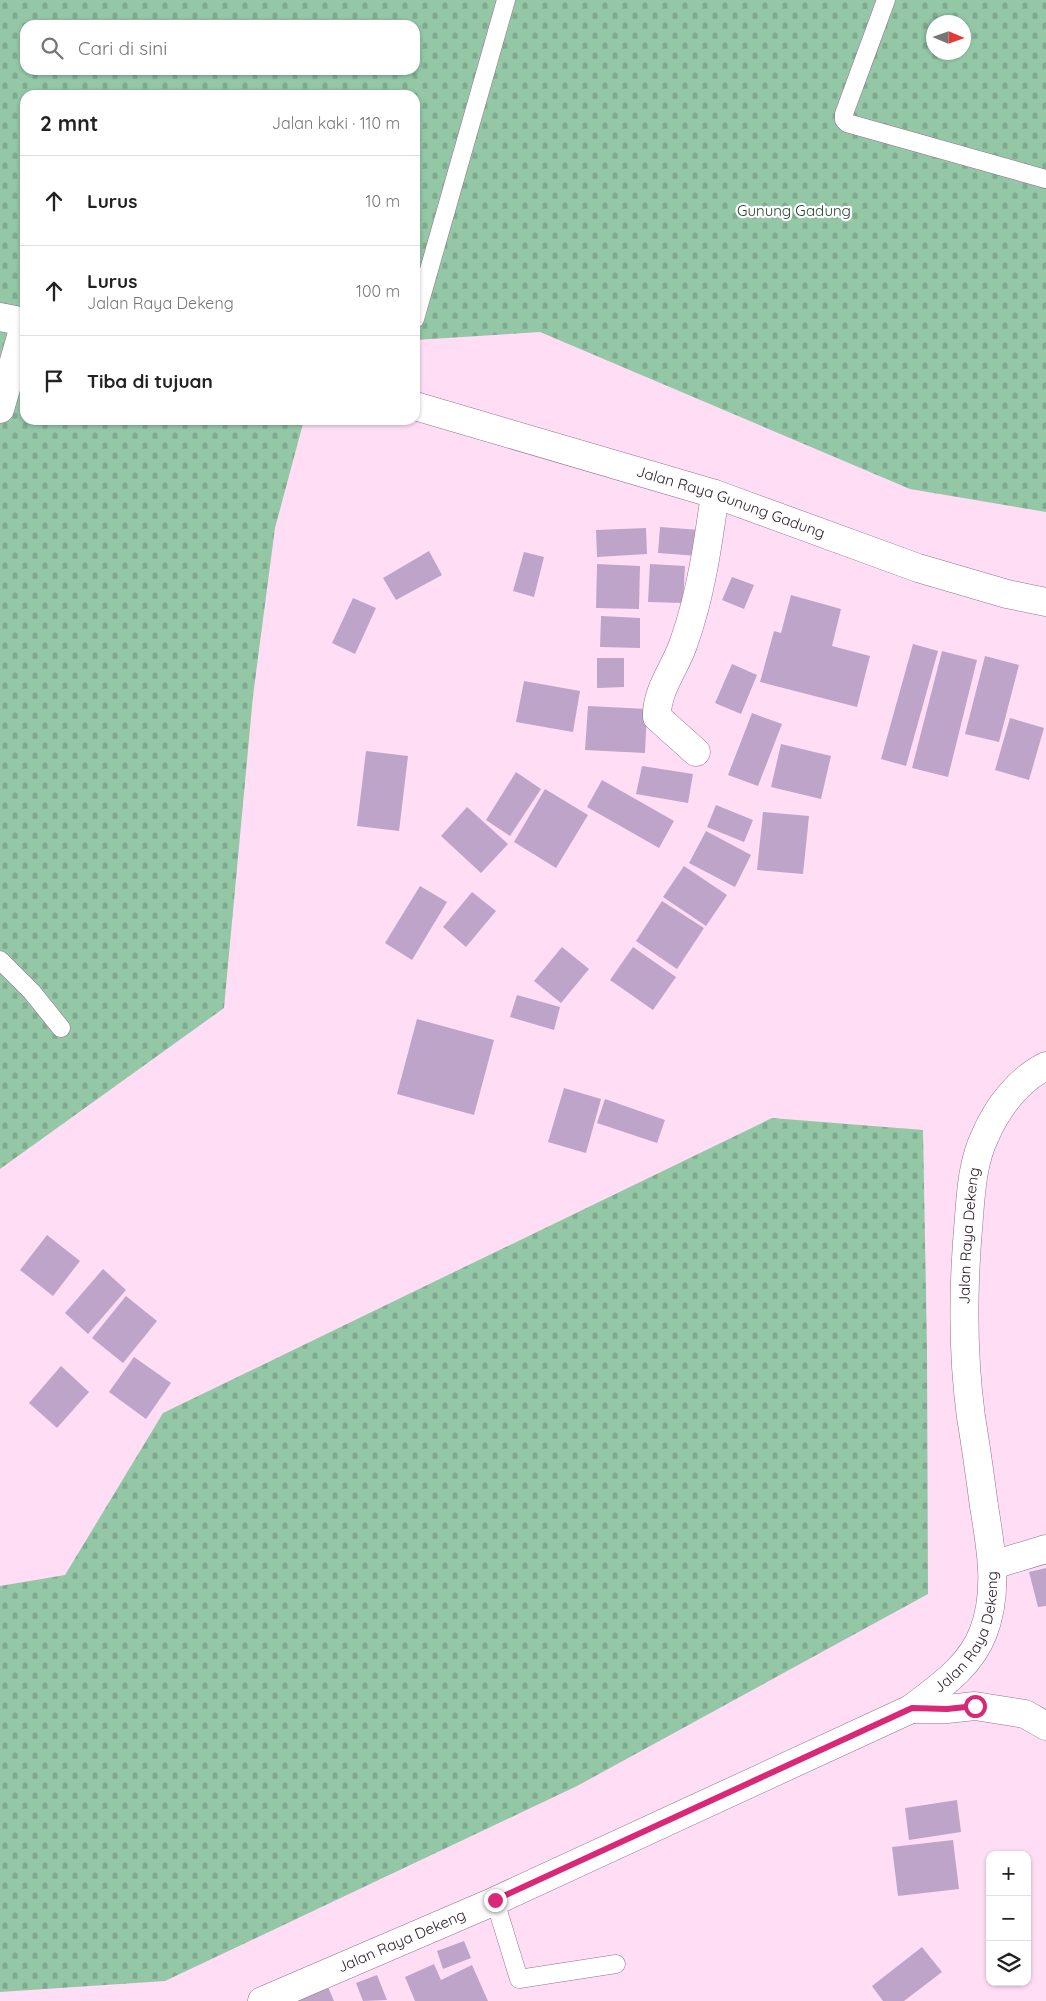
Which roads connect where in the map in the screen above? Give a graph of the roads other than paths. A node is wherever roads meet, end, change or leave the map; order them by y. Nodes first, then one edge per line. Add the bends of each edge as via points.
1 (506, 0) edge
2 (886, 0) edge
3 (1046, 179) edge
4 (420, 301) edge
5 (0, 317) edge
6 (20, 322) edge
7 (20, 340) edge
8 (420, 407) edge
9 (0, 409) edge
10 (715, 494) junction
11 (1046, 602) edge
12 (696, 752) dead end
13 (0, 960) edge
14 (61, 1028) dead end
15 (1046, 1066) edge
16 (1046, 1549) edge
17 (993, 1565) junction
18 (912, 1708) junction
19 (1046, 1726) edge
20 (495, 1900) junction
21 (616, 1964) dead end
22 (262, 2001) edge

1 - 4 lane
2 - 3 lane via 844,114 846,123
5 - 6 street
7 - 9 street
8 - 10 street, Jalan Raya Gunung Gadung
10 - 11 street, Jalan Raya Gunung Gadung via 918,568
10 - 12 street via 706,559 684,643 656,704 657,717
13 - 14 lane
15 - 17 street, Jalan Raya Dekeng via 1019,1086 1001,1105 984,1137 972,1180 965,1258 967,1381
16 - 17 street
17 - 18 street, Jalan Raya Dekeng via 991,1602 983,1634 966,1664
18 - 19 street via 975,1706 1025,1714
18 - 20 street, Jalan Raya Dekeng
20 - 21 lane via 519,1979
20 - 22 street, Jalan Raya Dekeng

